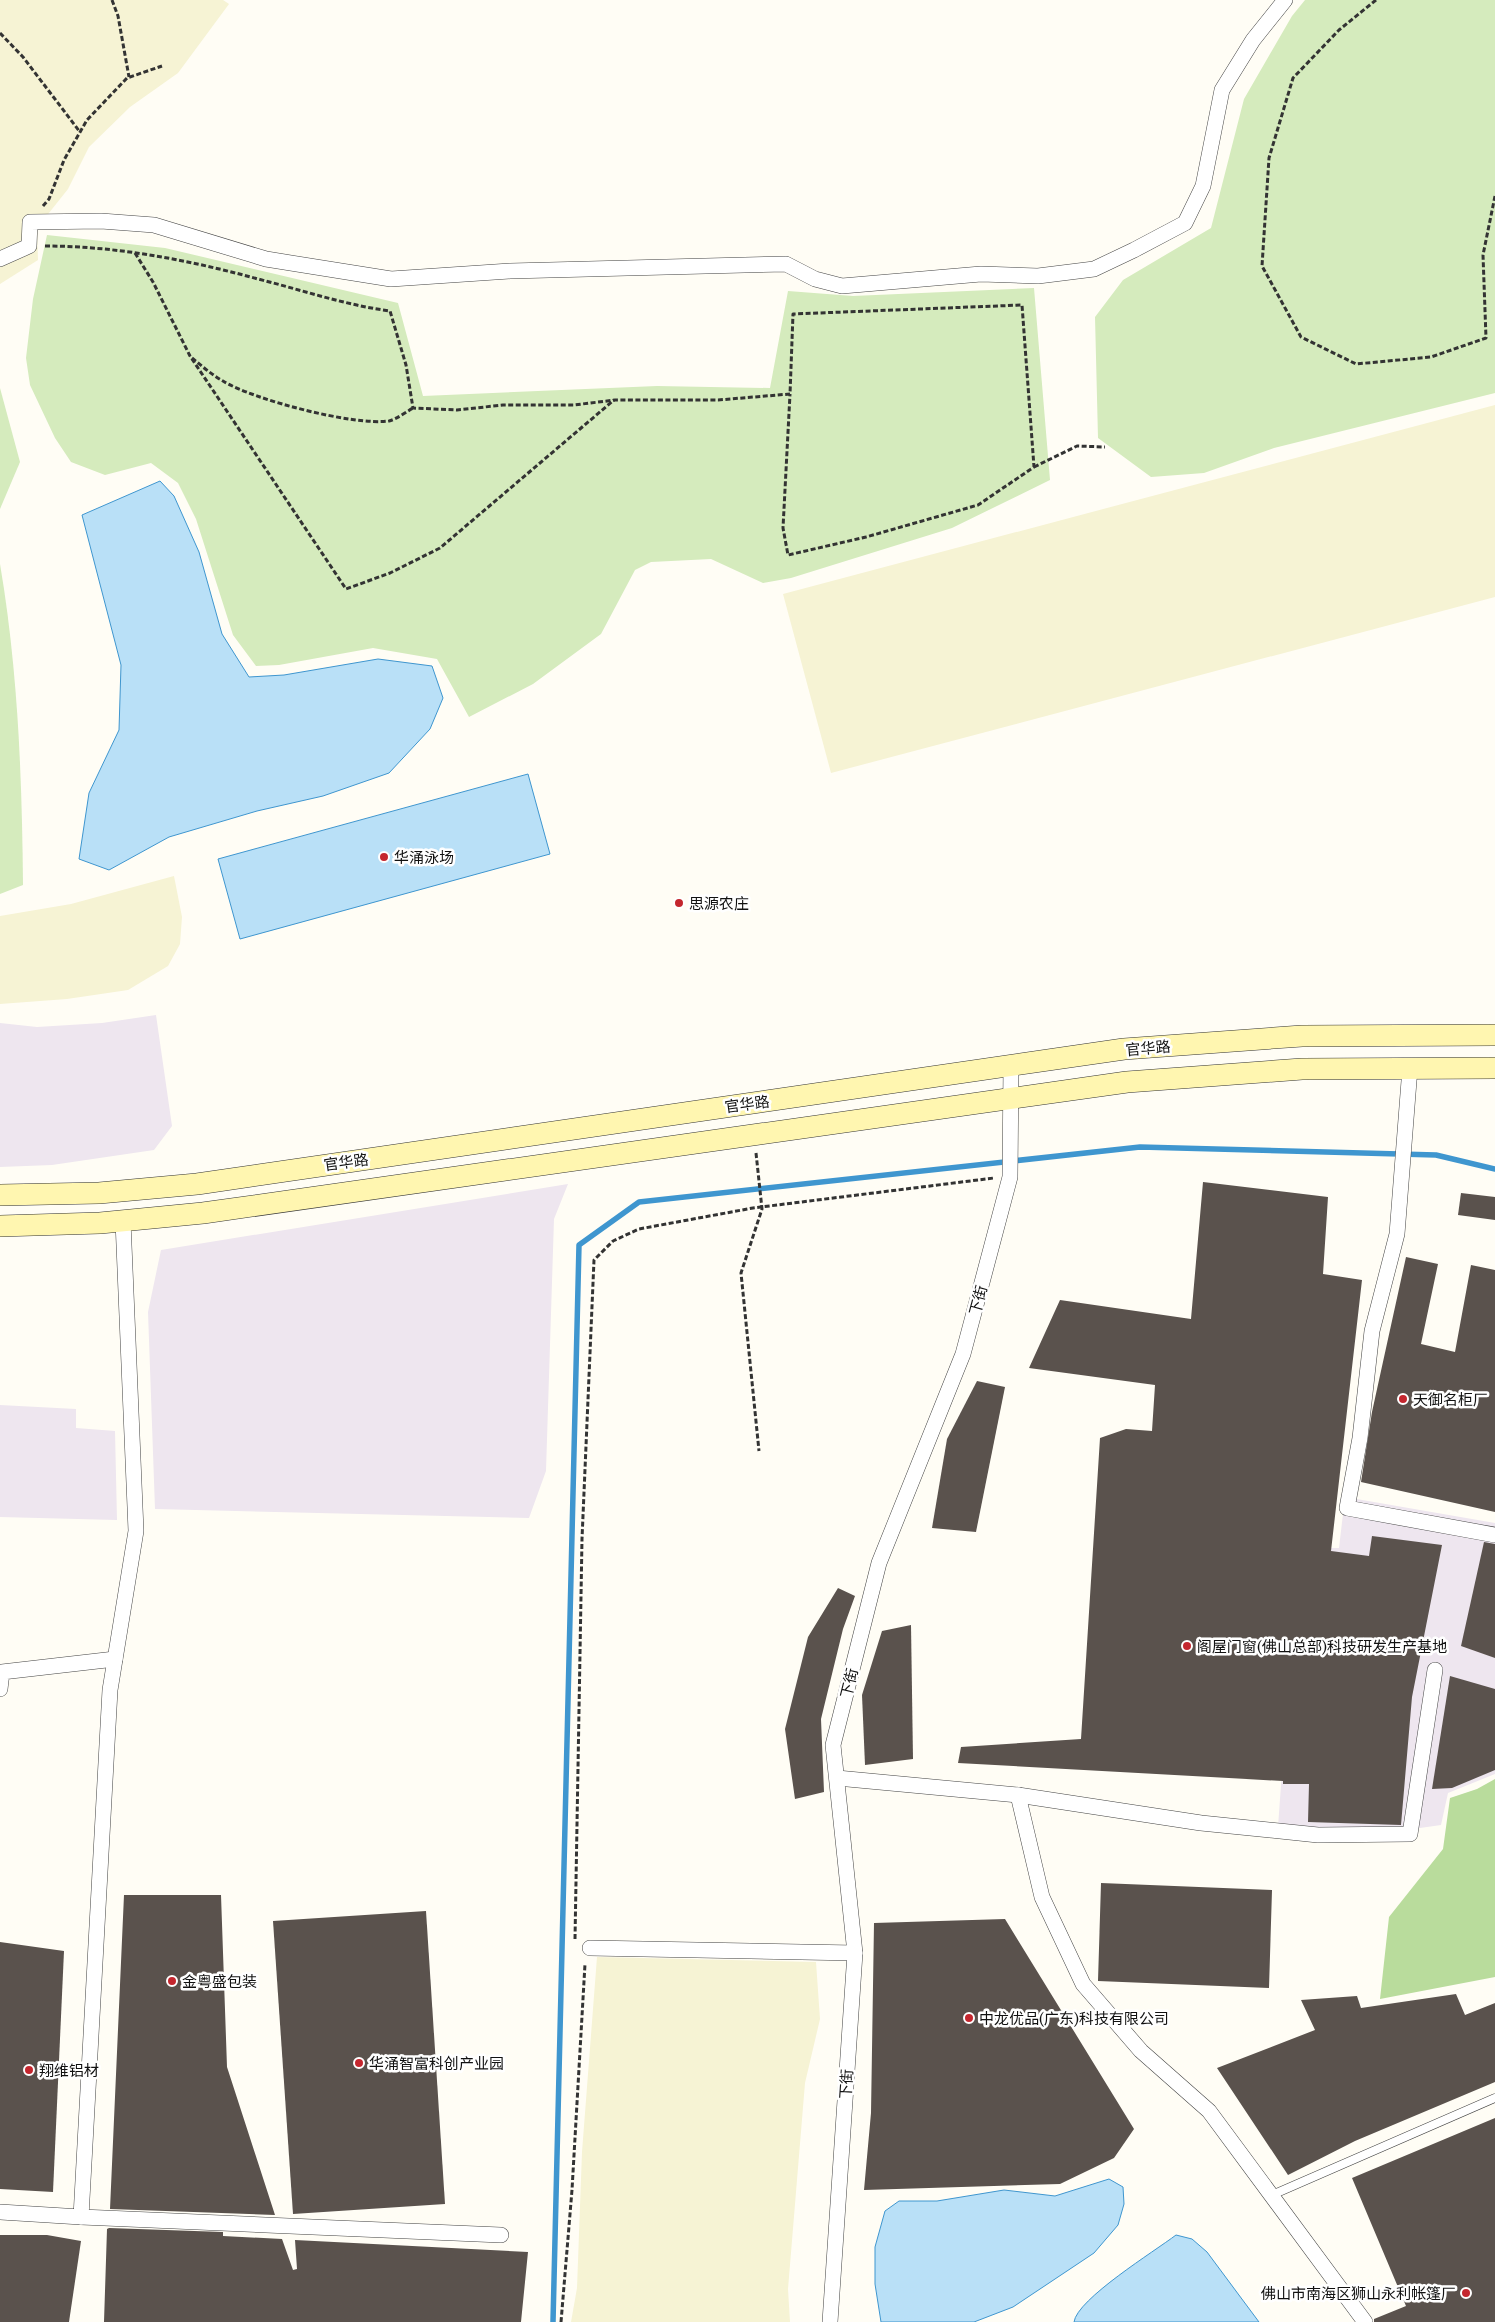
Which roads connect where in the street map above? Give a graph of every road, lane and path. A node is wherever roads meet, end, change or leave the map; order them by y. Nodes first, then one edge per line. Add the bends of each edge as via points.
1 (112, 0) edge
2 (1285, 0) edge
3 (1376, 0) edge
4 (0, 33) edge
5 (162, 66) dead end
6 (129, 77) junction
7 (80, 132) junction
8 (1495, 196) edge
9 (30, 222) junction
10 (29, 246) junction
11 (135, 253) junction
12 (0, 260) edge
13 (190, 356) junction
14 (790, 394) junction
15 (615, 400) junction
16 (413, 408) junction
17 (1105, 447) dead end
18 (1034, 467) junction
19 (1495, 1036) edge
20 (1011, 1066) junction
21 (1410, 1068) junction
22 (1495, 1068) edge
23 (1011, 1098) junction
24 (754, 1135) junction
25 (1010, 1177) junction
26 (0, 1195) edge
27 (762, 1208) junction
28 (124, 1221) junction
29 (0, 1226) edge
30 (760, 1451) dead end
31 (1495, 1535) edge
32 (115, 1660) junction
33 (1435, 1670) dead end
34 (0, 1689) edge
35 (837, 1778) junction
36 (1018, 1795) junction
37 (575, 1943) dead end
38 (588, 1951) joint
39 (855, 1953) junction
40 (1495, 2098) edge
41 (1272, 2195) junction
42 (0, 2212) edge
43 (81, 2218) junction
44 (501, 2235) dead end
45 (561, 2322) edge
46 (830, 2322) edge
47 (1365, 2322) edge

1 - 6 path
2 - 9 street via 1253,40 1222,90 1203,186 1185,223 1094,269 1038,276 981,274 842,286 815,279 786,264 510,271 391,279 266,259 154,225
3 - 8 path via 1340,30 1293,78 1269,158 1262,266 1301,337 1356,364 1432,357 1486,338 1483,255
4 - 7 path via 23,57
5 - 6 path
6 - 7 path via 87,120
7 - 9 path via 64,160 49,199
9 - 10 street
10 - 11 path via 71,246
10 - 12 street
11 - 13 path
11 - 16 path via 258,278 308,294 390,311 406,365
13 - 15 path via 346,589 390,573 440,548
13 - 16 path via 223,381 258,397 304,409 353,419 390,421
14 - 15 path via 718,400
14 - 18 path via 783,528 788,555 978,505
14 - 18 path via 793,314 1022,305
15 - 16 path via 457,410
17 - 18 path via 1077,446
19 - 20 main road, 官华路 via 1302,1036 1124,1049
20 - 23 street, 下街
20 - 26 main road, 官华路 via 197,1184 99,1193
21 - 22 main road, 官华路
21 - 23 main road, 官华路 via 1302,1069 1136,1081
21 - 31 street via 1397,1234 1372,1331 1360,1438 1347,1508
23 - 24 main road, 官华路
23 - 25 street, 下街
24 - 27 path
24 - 28 main road, 官华路
25 - 27 path
25 - 35 street, 下街 via 963,1354 879,1563 833,1745
27 - 30 path via 741,1274
27 - 37 path via 639,1229 613,1241 594,1260 582,1540
28 - 29 main road, 官华路
28 - 32 street via 136,1531
32 - 34 street via 2,1672
32 - 43 street via 110,1690
33 - 36 street via 1410,1834 1318,1835 1201,1823
35 - 36 street
35 - 39 street, 下街
36 - 41 street via 1042,1896 1083,1984 1140,2051 1209,2111
38 - 39 street
38 - 45 path
39 - 46 street, 下街
40 - 41 lane
41 - 47 street
42 - 43 street
43 - 44 street

